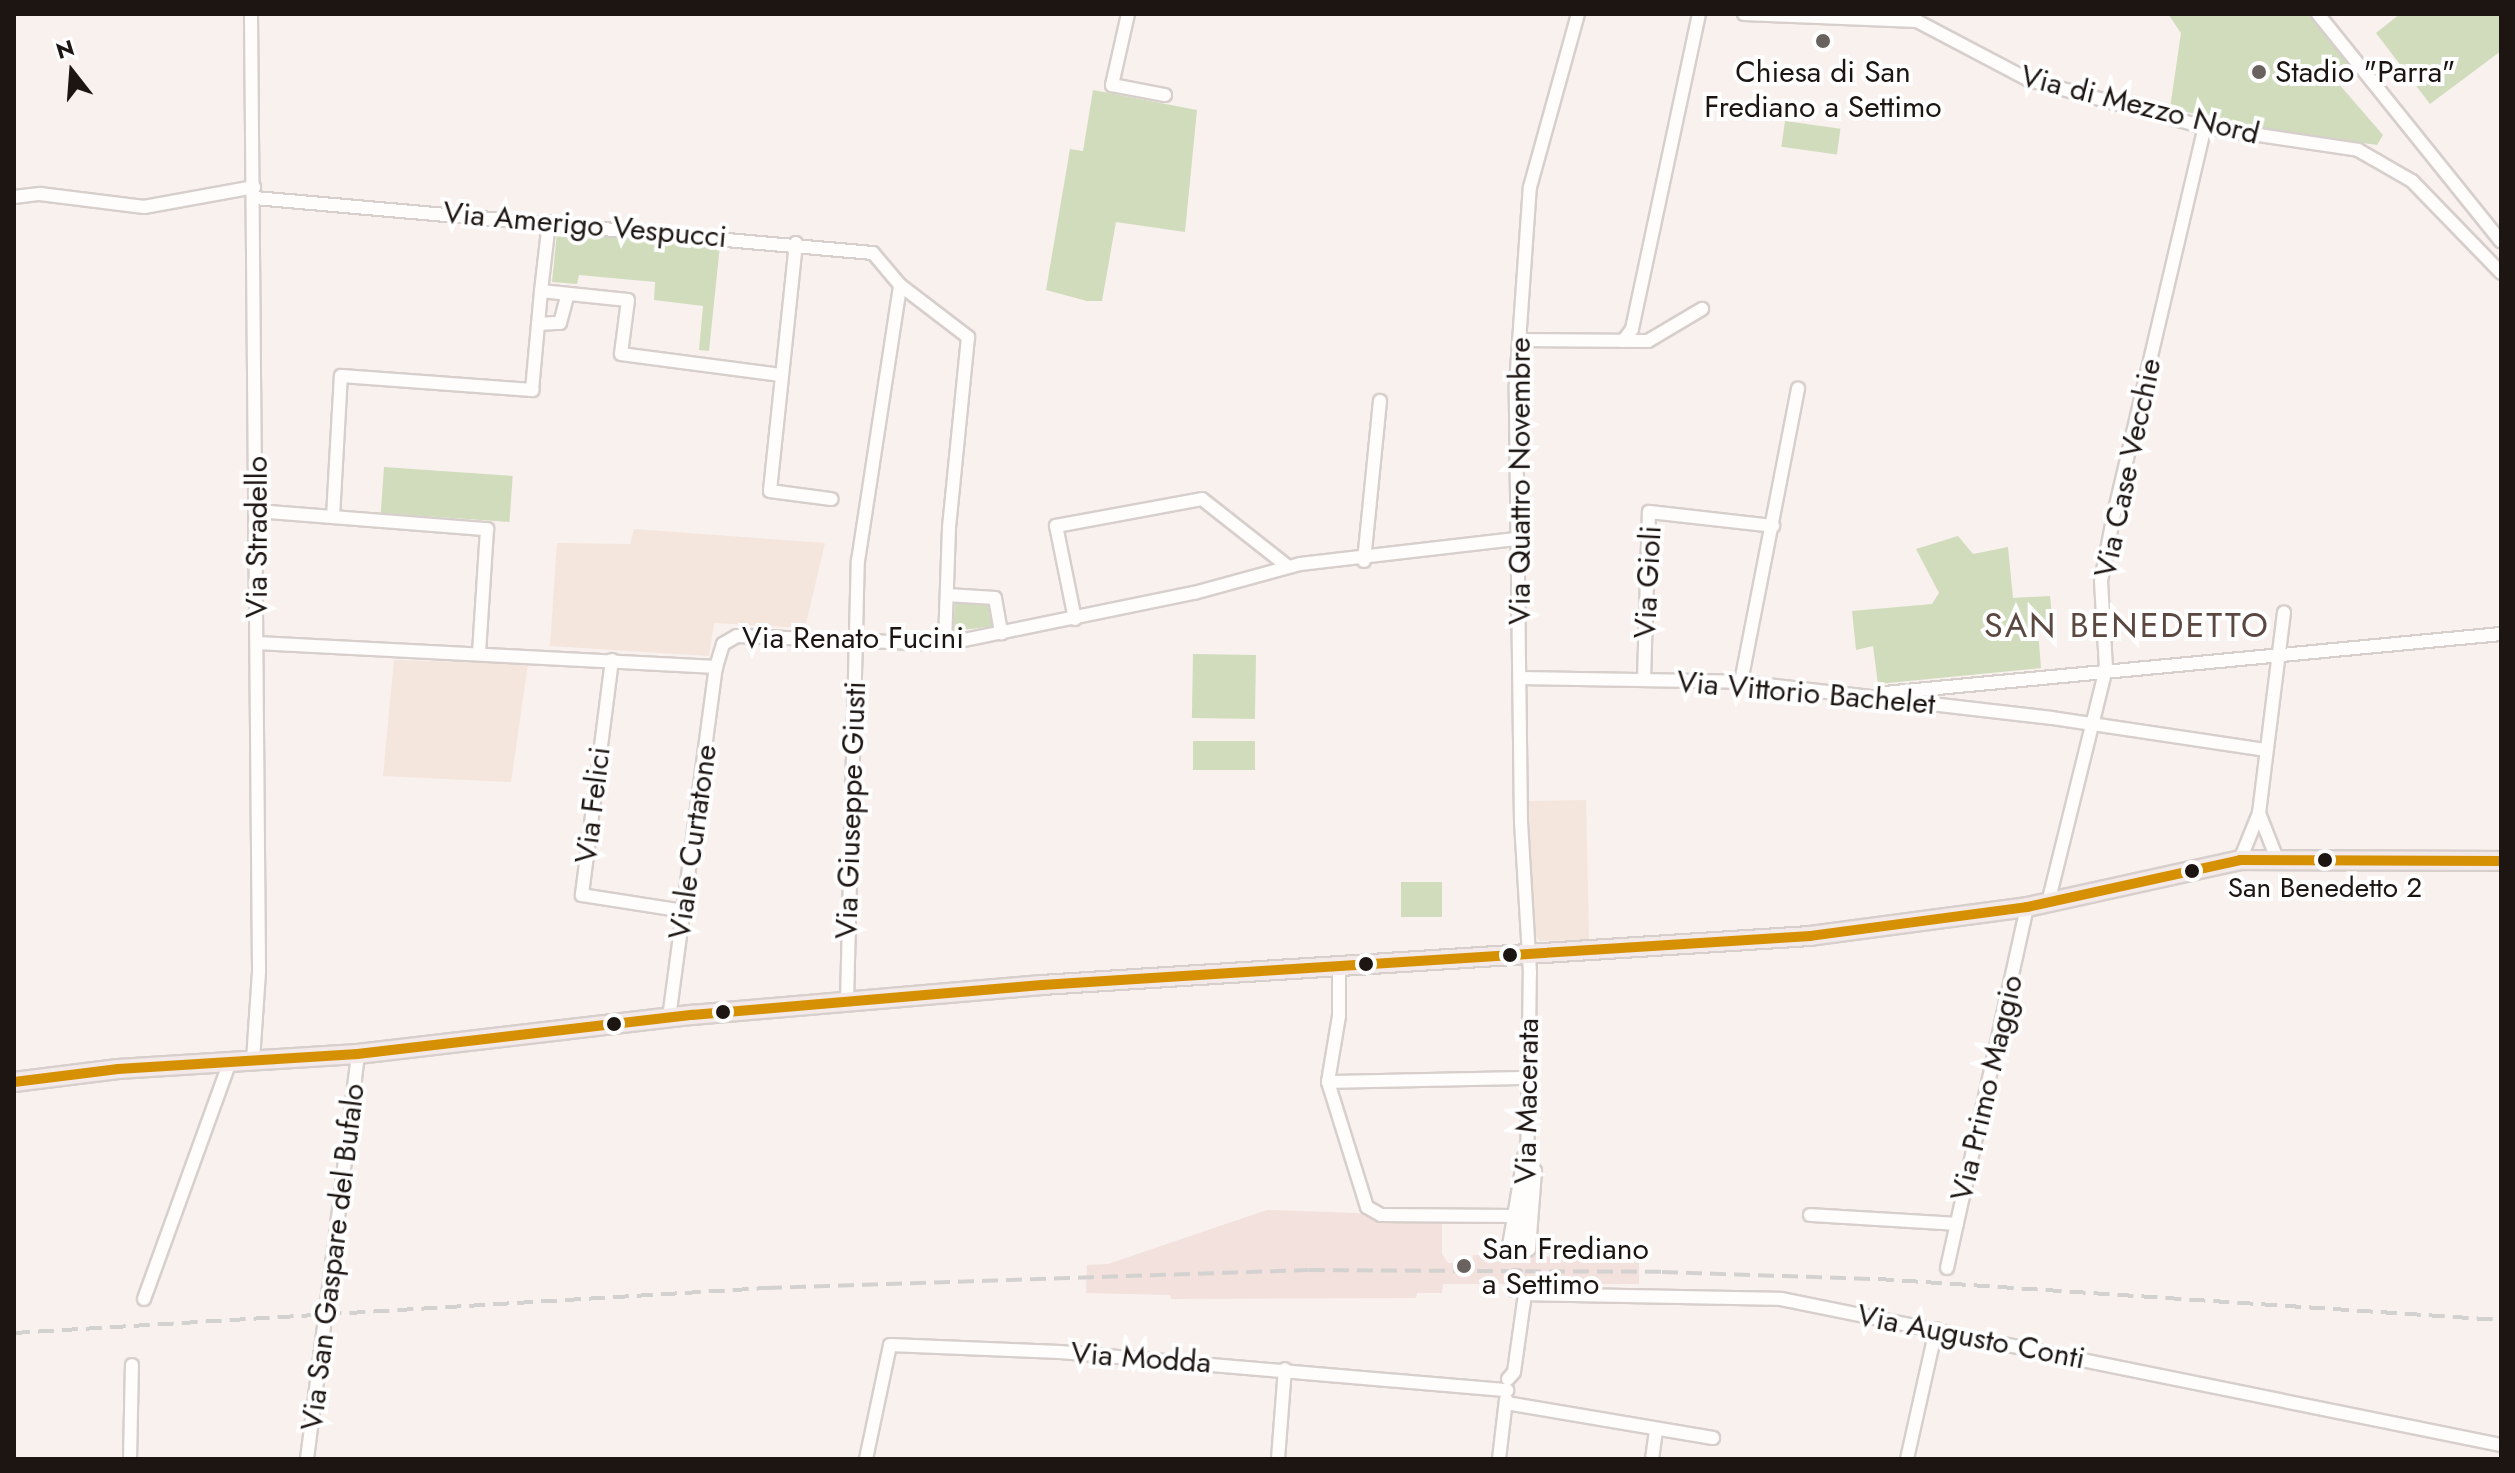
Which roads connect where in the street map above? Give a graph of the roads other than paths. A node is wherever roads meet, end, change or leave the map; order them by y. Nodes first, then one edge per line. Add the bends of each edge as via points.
1 (251, 14) edge
2 (1128, 14) edge
3 (1578, 14) edge
4 (1699, 14) edge
5 (1744, 14) edge
6 (2318, 14) edge
7 (1933, 20) edge
8 (1165, 95) dead end
9 (2205, 127) junction
10 (255, 192) junction
11 (14, 197) edge
12 (549, 222) junction
13 (2501, 242) edge
14 (796, 243) junction
15 (2501, 273) edge
16 (900, 285) junction
17 (541, 291) junction
18 (568, 294) junction
19 (1702, 309) dead end
20 (538, 324) junction
21 (1519, 340) junction
22 (1623, 341) junction
23 (781, 375) junction
24 (1798, 388) dead end
25 (1380, 401) dead end
26 (831, 499) dead end
27 (256, 511) junction
28 (333, 517) junction
29 (1773, 526) junction
30 (1516, 539) junction
31 (1364, 561) junction
32 (1287, 566) junction
33 (947, 595) junction
34 (2284, 613) dead end
35 (1075, 619) junction
36 (1001, 633) junction
37 (2501, 634) edge
38 (855, 640) junction
39 (257, 643) junction
40 (945, 644) junction
41 (479, 653) junction
42 (2278, 653) junction
43 (612, 660) junction
44 (716, 667) junction
45 (2106, 668) junction
46 (1520, 678) junction
47 (1644, 679) junction
48 (1741, 682) junction
49 (1875, 696) junction
50 (2091, 724) junction
51 (2266, 750) junction
52 (2259, 813) junction
53 (2277, 859) junction
54 (2240, 860) junction
55 (2501, 861) edge
56 (2048, 903) junction
57 (2027, 907) junction
58 (684, 911) junction
59 (1529, 955) junction
60 (1339, 967) junction
61 (847, 1002) junction
62 (669, 1018) junction
63 (358, 1054) junction
64 (253, 1061) junction
65 (230, 1062) junction
66 (1527, 1078) junction
67 (14, 1082) edge
68 (1328, 1082) junction
69 (1524, 1157) junction
70 (1810, 1215) dead end
71 (1513, 1216) junction
72 (1957, 1224) junction
73 (1519, 1247) tunnel mouth
74 (1947, 1268) dead end
75 (144, 1299) dead end
76 (1936, 1329) junction
77 (132, 1365) dead end
78 (1285, 1369) junction
79 (1507, 1391) junction
80 (1656, 1429) junction
81 (1713, 1438) dead end
82 (2501, 1445) edge
83 (130, 1459) edge
84 (307, 1459) edge
85 (866, 1459) edge
86 (1278, 1459) edge
87 (1499, 1459) edge
88 (1652, 1459) edge
89 (1907, 1459) edge

1 - 10 street, Via Stradello
2 - 8 street via 1112,85
3 - 21 street, Via Quattro Novembre via 1530,187
4 - 22 street via 1632,329
5 - 7 street, Via di Mezzo Nord
6 - 13 street
7 - 9 street, Via di Mezzo Nord via 2016,76
9 - 15 street, Via di Mezzo Nord via 2369,154 2429,197
9 - 45 street, Via Case Vecchie via 2101,581
10 - 11 street, Via Amerigo Vespucci via 144,207 40,194
10 - 12 street, Via Amerigo Vespucci
10 - 27 street, Via Stradello
12 - 14 street, Via Amerigo Vespucci
12 - 17 street
14 - 16 street, Via Amerigo Vespucci via 867,249
14 - 23 street
16 - 33 street, Via Amerigo Vespucci via 968,337
16 - 38 street, Via Giuseppe Giusti via 858,561
17 - 18 street
17 - 20 street
18 - 20 street via 560,323
18 - 23 street via 628,300 621,354
19 - 22 street via 1654,339
20 - 28 street via 532,390 341,376
21 - 22 street
21 - 30 street, Via Quattro Novembre
23 - 26 street via 770,491
24 - 29 street
25 - 31 street
27 - 28 street
27 - 39 street, Via Stradello
28 - 41 street via 487,529
29 - 47 street, Via Gioli via 1649,512
29 - 48 street
30 - 31 street, Via Renato Fucini
30 - 46 street, Via Quattro Novembre
31 - 32 street, Via Renato Fucini
32 - 35 street, Via Renato Fucini via 1247,581
32 - 35 street via 1202,499 1056,526
33 - 36 street via 995,598
33 - 40 street
34 - 42 street
35 - 36 street, Via Renato Fucini
36 - 40 street, Via Renato Fucini
37 - 42 street
38 - 40 street, Via Renato Fucini
38 - 44 street, Via Renato Fucini via 737,636 723,644
38 - 61 street, Via Giuseppe Giusti
39 - 41 street, Via Renato Fucini
39 - 64 street, Via Stradello via 259,972
41 - 43 street, Via Renato Fucini
42 - 45 street
42 - 51 street
43 - 44 street, Via Renato Fucini
43 - 58 street, Via Felici via 582,895
44 - 58 street, Viale Curtatone
45 - 49 street
45 - 50 street, Via Case Vecchie
46 - 47 street, Via Vittorio Bachelet
46 - 59 street, Via Quattro Novembre via 1524,938
47 - 48 street, Via Vittorio Bachelet
48 - 49 street, Via Vittorio Bachelet
49 - 50 street, Via Vittorio Bachelet
50 - 51 street, Via Vittorio Bachelet
50 - 56 street, Via Case Vecchie
51 - 52 street
52 - 53 street
52 - 54 street
53 - 54 main road
53 - 55 main road
54 - 56 main road
56 - 57 main road
57 - 59 main road via 1821,935
57 - 72 street, Via Primo Maggio
58 - 62 street, Viale Curtatone
59 - 60 main road
59 - 66 street, Via Macerata
60 - 61 main road
60 - 68 street via 1339,1016
61 - 62 main road
62 - 63 main road
63 - 64 main road
63 - 84 street, Via San Gaspare del Bufalo, bridge
64 - 65 main road
65 - 67 main road
65 - 75 street
66 - 68 street
66 - 69 street, Via Macerata
68 - 71 street via 1367,1207 1381,1215
69 - 71 street
69 - 71 street via 1535,1171 1529,1249 1524,1252 1509,1246
69 - 73 street, Via Macerata
70 - 72 street
72 - 74 street, Via Primo Maggio
76 - 79 street, Via Augusto Conti via 1781,1299 1519,1296
76 - 82 street, Via Augusto Conti
76 - 89 street
77 - 83 street
78 - 79 street, Via Modda
78 - 85 street, Via Modda via 890,1345
78 - 86 street
79 - 80 street, Via Modda
79 - 87 street
80 - 81 street, Via Modda
80 - 88 street

